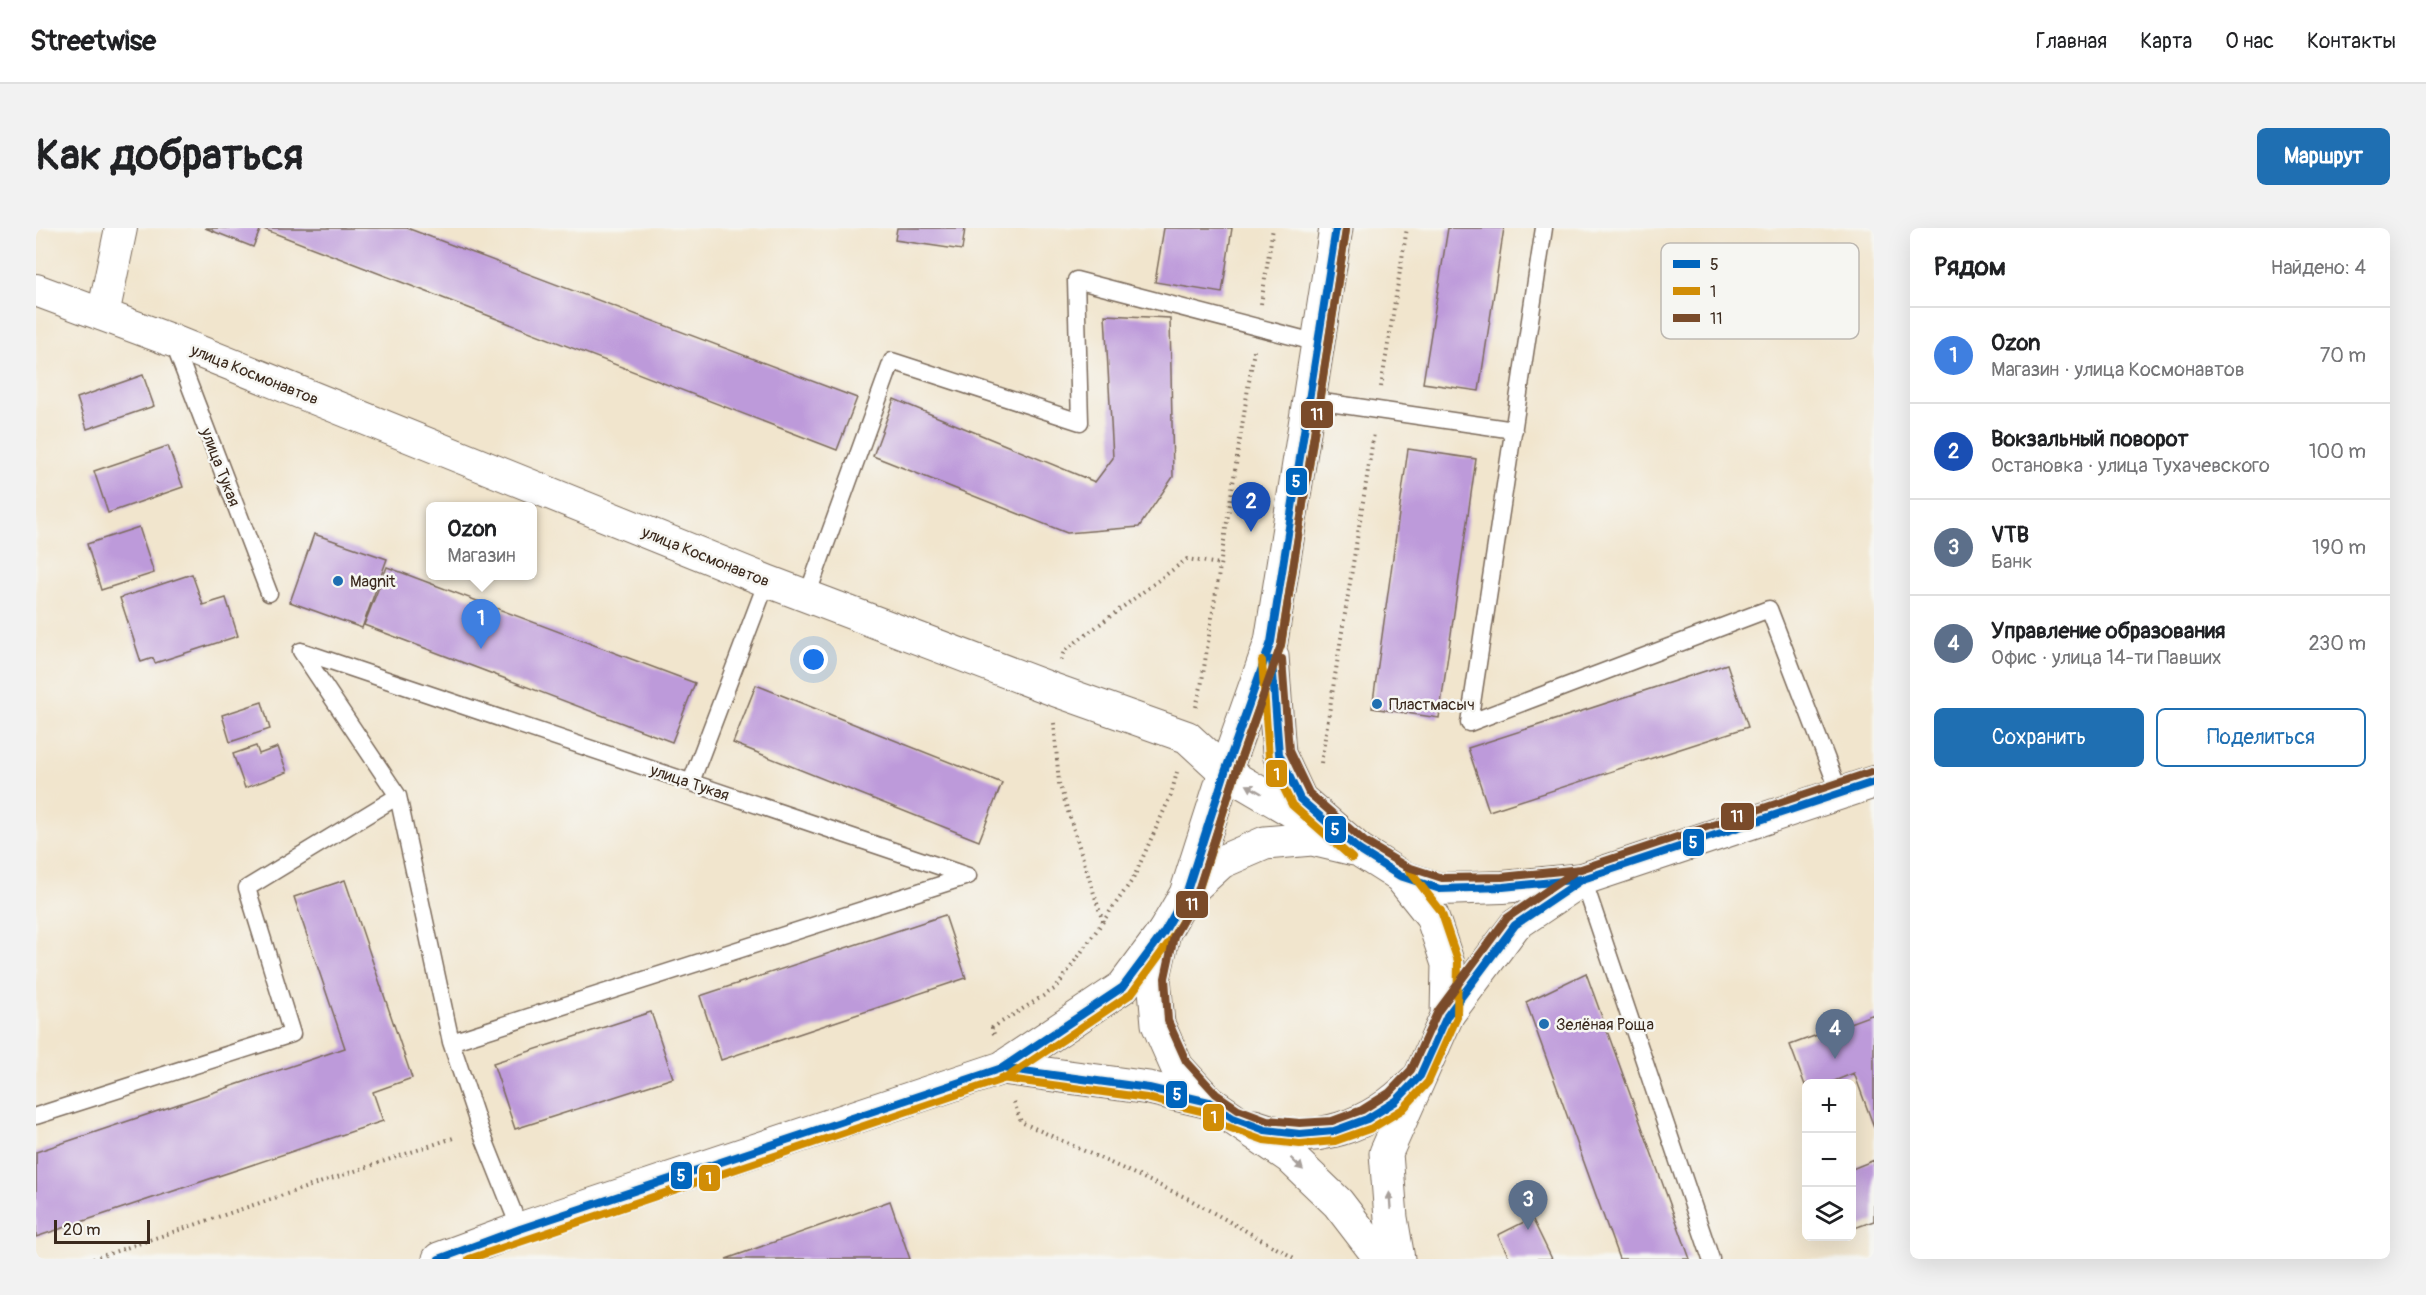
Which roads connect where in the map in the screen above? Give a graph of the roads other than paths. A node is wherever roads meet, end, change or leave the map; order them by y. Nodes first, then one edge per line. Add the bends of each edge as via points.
1 (121, 228) edge
2 (1336, 228) edge
3 (1544, 228) edge
4 (36, 290) edge
5 (103, 315) junction
6 (172, 341) junction
7 (1318, 343) junction
8 (1309, 400) junction
9 (1514, 430) junction
10 (767, 581) junction
11 (269, 593) dead end
12 (807, 596) junction
13 (1270, 642) junction
14 (1225, 772) junction
15 (691, 782) junction
16 (1874, 782) edge
17 (1840, 794) junction
18 (398, 796) junction
19 (1359, 850) junction
20 (1400, 876) junction
21 (1582, 879) junction
22 (1186, 894) junction
23 (1164, 932) junction
24 (1447, 1016) junction
25 (451, 1042) junction
26 (1002, 1068) junction
27 (1420, 1076) junction
28 (1221, 1110) junction
29 (36, 1116) edge
30 (520, 1229) junction
31 (439, 1259) edge
32 (1381, 1259) edge
33 (1398, 1259) edge
34 (1711, 1259) edge

1 - 5 street
2 - 7 main road
3 - 9 lane
4 - 5 street, улица Космонавтов
5 - 6 street, улица Космонавтов
6 - 10 street, улица Космонавтов
6 - 11 lane, улица Тукая
7 - 8 main road
7 - 12 lane via 1076,280 1080,422 892,361
8 - 9 lane
8 - 13 main road
9 - 17 lane via 1469,723 1769,609
10 - 12 street, улица Космонавтов
10 - 15 lane
12 - 14 street, улица Космонавтов via 1187,737
13 - 14 main road
13 - 19 main road via 1279,754 1300,799
19 -> 14 street, улица Космонавтов
14 - 22 main road
15 - 18 lane, улица Тукая via 301,651
15 - 25 lane, улица Тукая via 968,876
16 - 17 street
17 - 21 street
18 - 25 lane, улица Тукая
18 - 29 lane via 247,888 292,1034
19 - 20 main road
19 - 22 main road via 1312,839 1265,843 1221,862
20 - 21 street via 1440,889
20 - 24 main road via 1432,916 1448,964
21 - 24 street via 1515,924
21 - 34 lane
22 - 23 main road
23 - 26 main road via 1124,987
23 - 28 main road via 1154,977 1158,1024 1177,1067
24 - 27 main road
25 - 30 lane, улица Тукая
26 - 28 main road via 1149,1088
26 - 30 main road
27 - 28 main road via 1396,1101 1367,1119 1334,1131 1300,1134 1266,1130
33 -> 27 main road via 1386,1153
28 -> 32 main road via 1290,1157 1338,1203
30 - 31 main road

